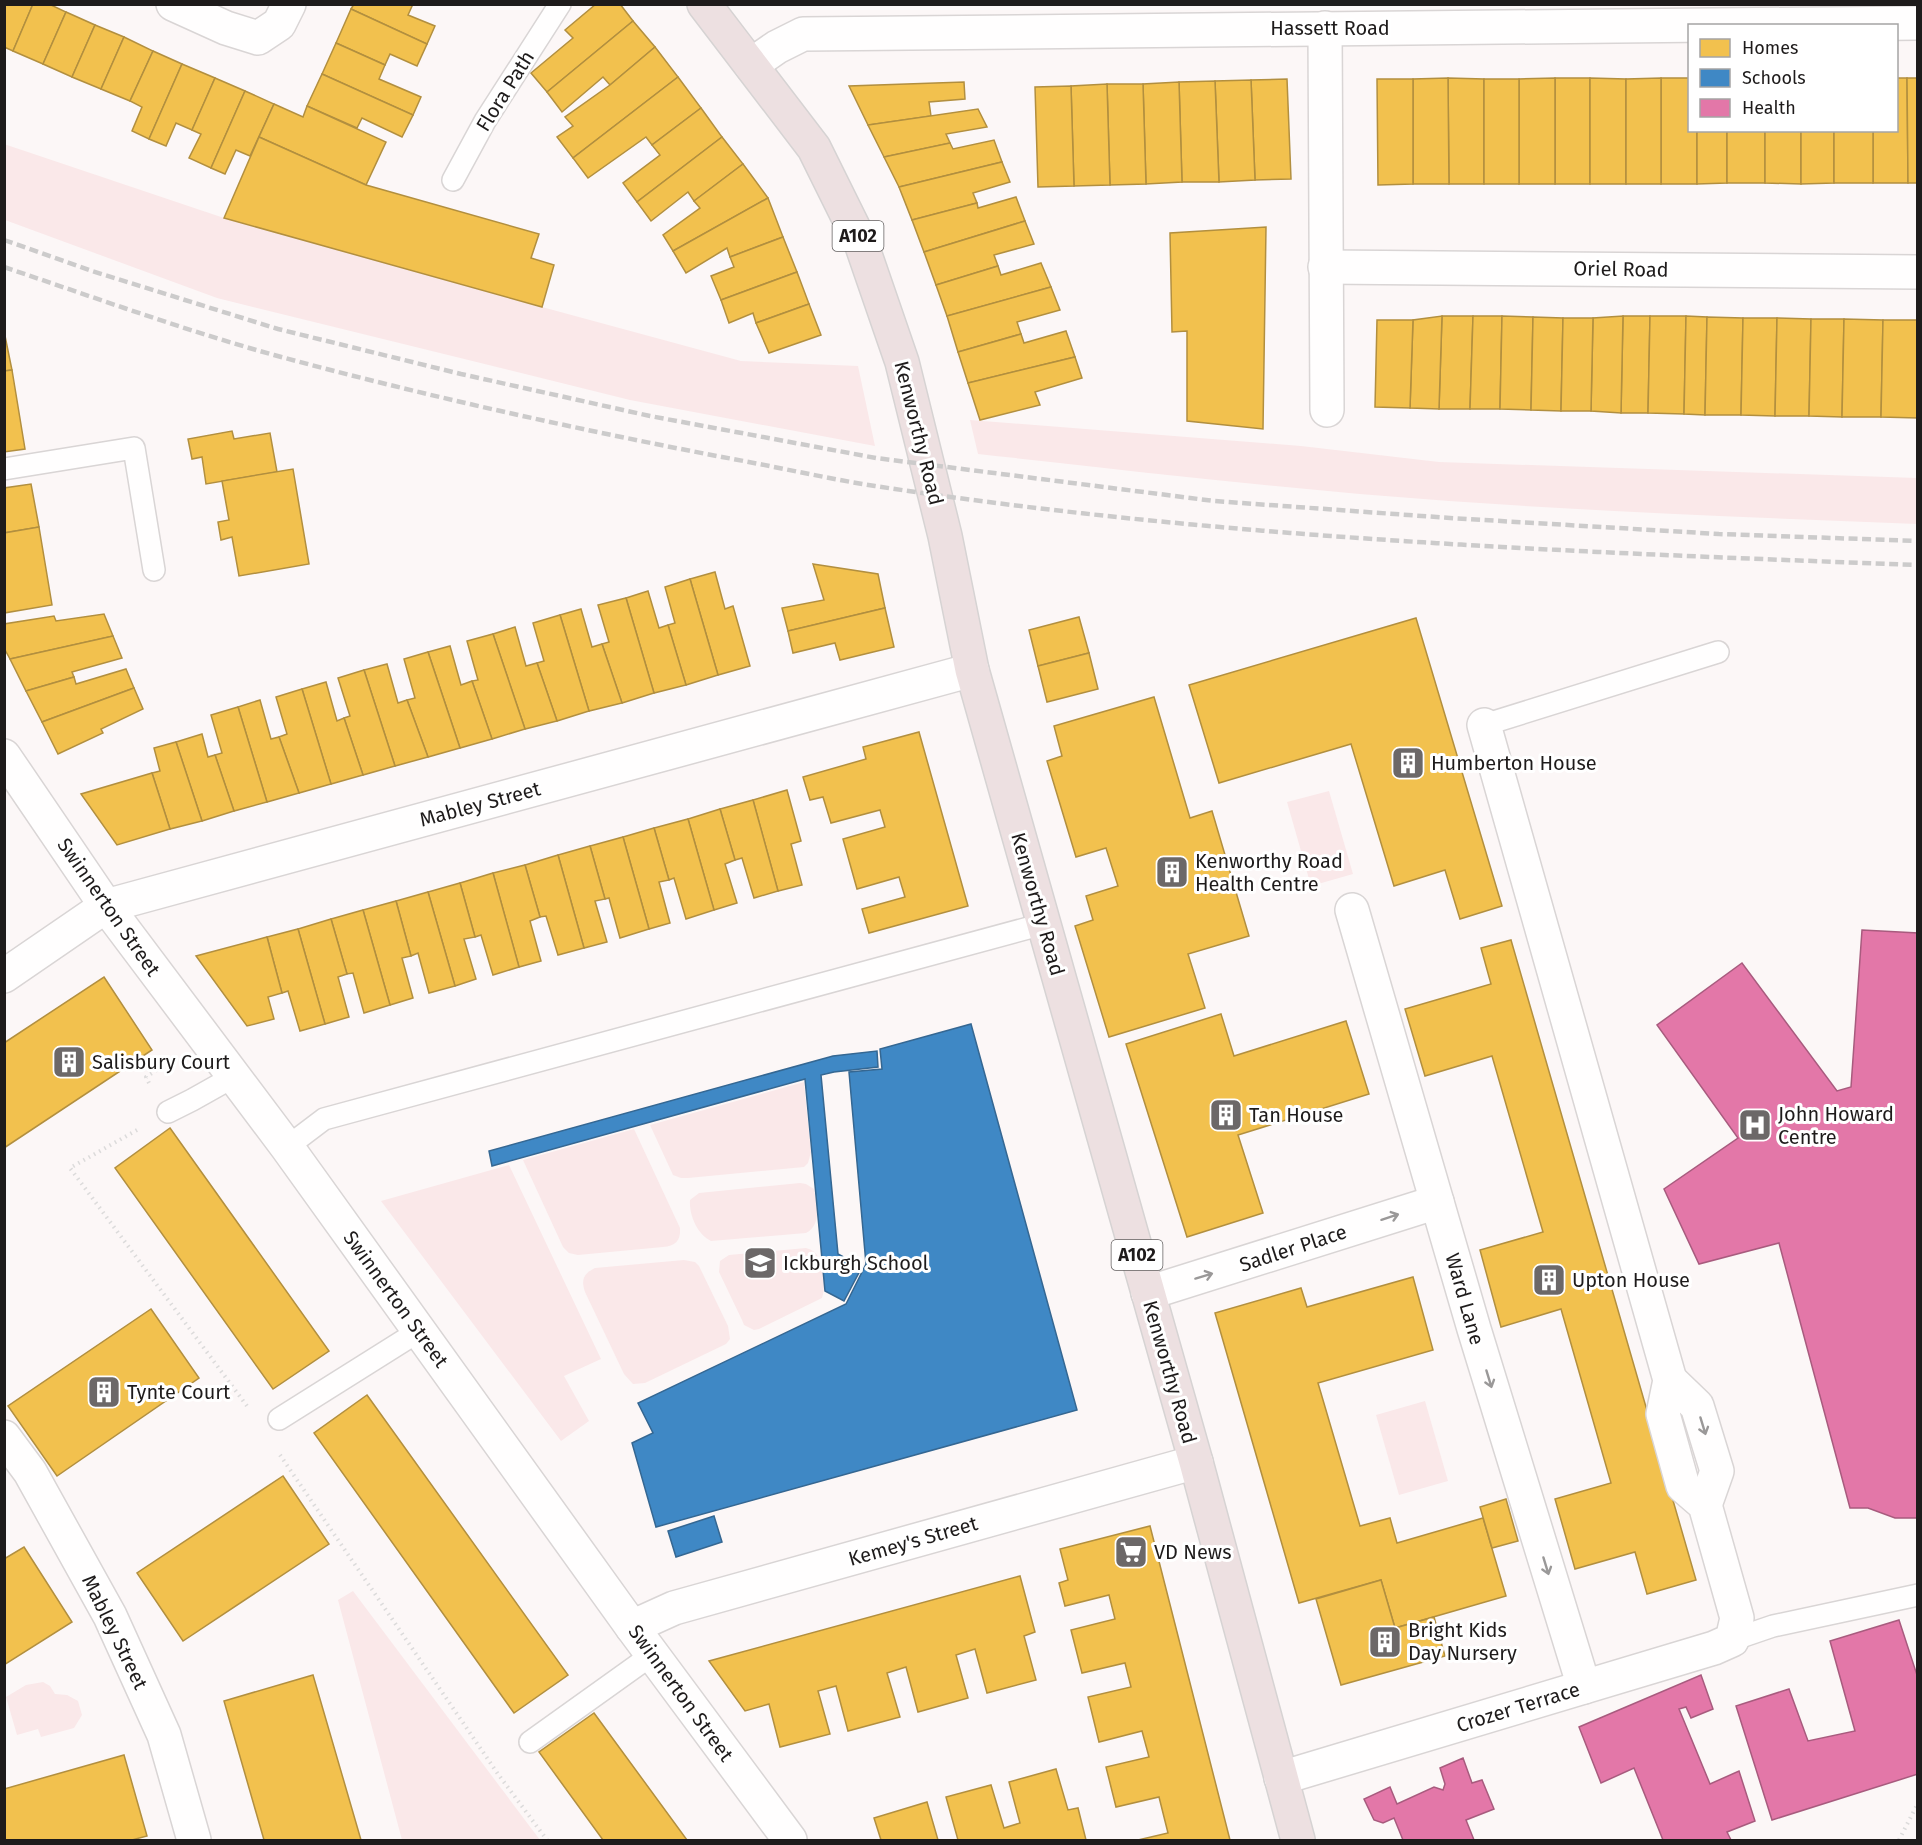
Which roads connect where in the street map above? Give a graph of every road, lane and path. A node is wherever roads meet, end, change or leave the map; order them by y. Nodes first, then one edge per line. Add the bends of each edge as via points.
1 (173, 4) edge
2 (289, 4) edge
3 (560, 4) edge
4 (704, 4) edge
5 (1917, 23) edge
6 (1799, 24) edge
7 (1688, 25) edge
8 (1325, 28) junction
9 (752, 65) junction
10 (453, 180) dead end
11 (1324, 267) junction
12 (1917, 272) edge
13 (1327, 410) dead end
14 (4, 469) edge
15 (154, 570) dead end
16 (1718, 652) dead end
17 (972, 670) junction
18 (1484, 724) joint
19 (4, 756) edge
20 (106, 906) junction
21 (1352, 910) dead end
22 (1043, 924) junction
23 (4, 976) edge
24 (233, 1077) junction
25 (168, 1112) dead end
26 (287, 1147) junction
27 (1437, 1202) junction
28 (1148, 1293) junction
29 (419, 1331) junction
30 (279, 1419) dead end
31 (4, 1437) edge
32 (1196, 1462) junction
33 (1917, 1595) edge
34 (632, 1627) junction
35 (1734, 1629) junction
36 (653, 1654) junction
37 (1584, 1687) junction
38 (530, 1742) dead end
39 (1281, 1778) junction
40 (1917, 1803) edge
41 (194, 1840) edge
42 (790, 1840) edge
43 (1298, 1840) edge
44 (1899, 1840) edge

1 - 2 street via 258,38 279,24
3 - 10 lane, Flora Path via 485,121
4 - 9 highway, Kenworthy Road / A102
5 - 6 street, Hassett Road
7 - 8 street, Hassett Road
8 - 9 street, Hassett Road via 803,34
8 - 11 street
9 - 17 highway, Kenworthy Road / A102 via 814,148 861,243 904,373 945,536
11 - 12 street, Oriel Road
11 - 13 street
14 - 15 lane via 134,448
16 - 18 lane
17 - 20 street, Mabley Street
17 - 22 highway, Kenworthy Road / A102
18 - 35 street via 1670,1380 1697,1406 1717,1471 1705,1505
19 - 20 street, Swinnerton Street
20 - 23 street, Mabley Street
20 - 24 street, Swinnerton Street
21 - 27 street, Ward Lane
22 - 26 lane via 324,1119
22 - 28 highway, Kenworthy Road / A102
24 - 25 lane
24 - 26 street, Swinnerton Street
26 - 29 street, Swinnerton Street
28 -> 27 street, Sadler Place
27 -> 37 street, Ward Lane
28 - 32 highway, Kenworthy Road / A102
29 - 30 lane
29 - 34 street, Swinnerton Street
31 - 41 street, Mabley Street via 30,1472 110,1616 164,1735
32 - 34 street, Kemey's Street via 674,1608
32 - 39 highway, Kenworthy Road / A102
33 - 35 lane via 1773,1626
34 - 36 street, Swinnerton Street
35 - 37 street, Crozer Terrace via 1714,1648
36 - 38 lane
36 - 42 street, Swinnerton Street
37 - 39 street, Crozer Terrace
39 - 43 highway, Kenworthy Road / A102
40 - 44 path

